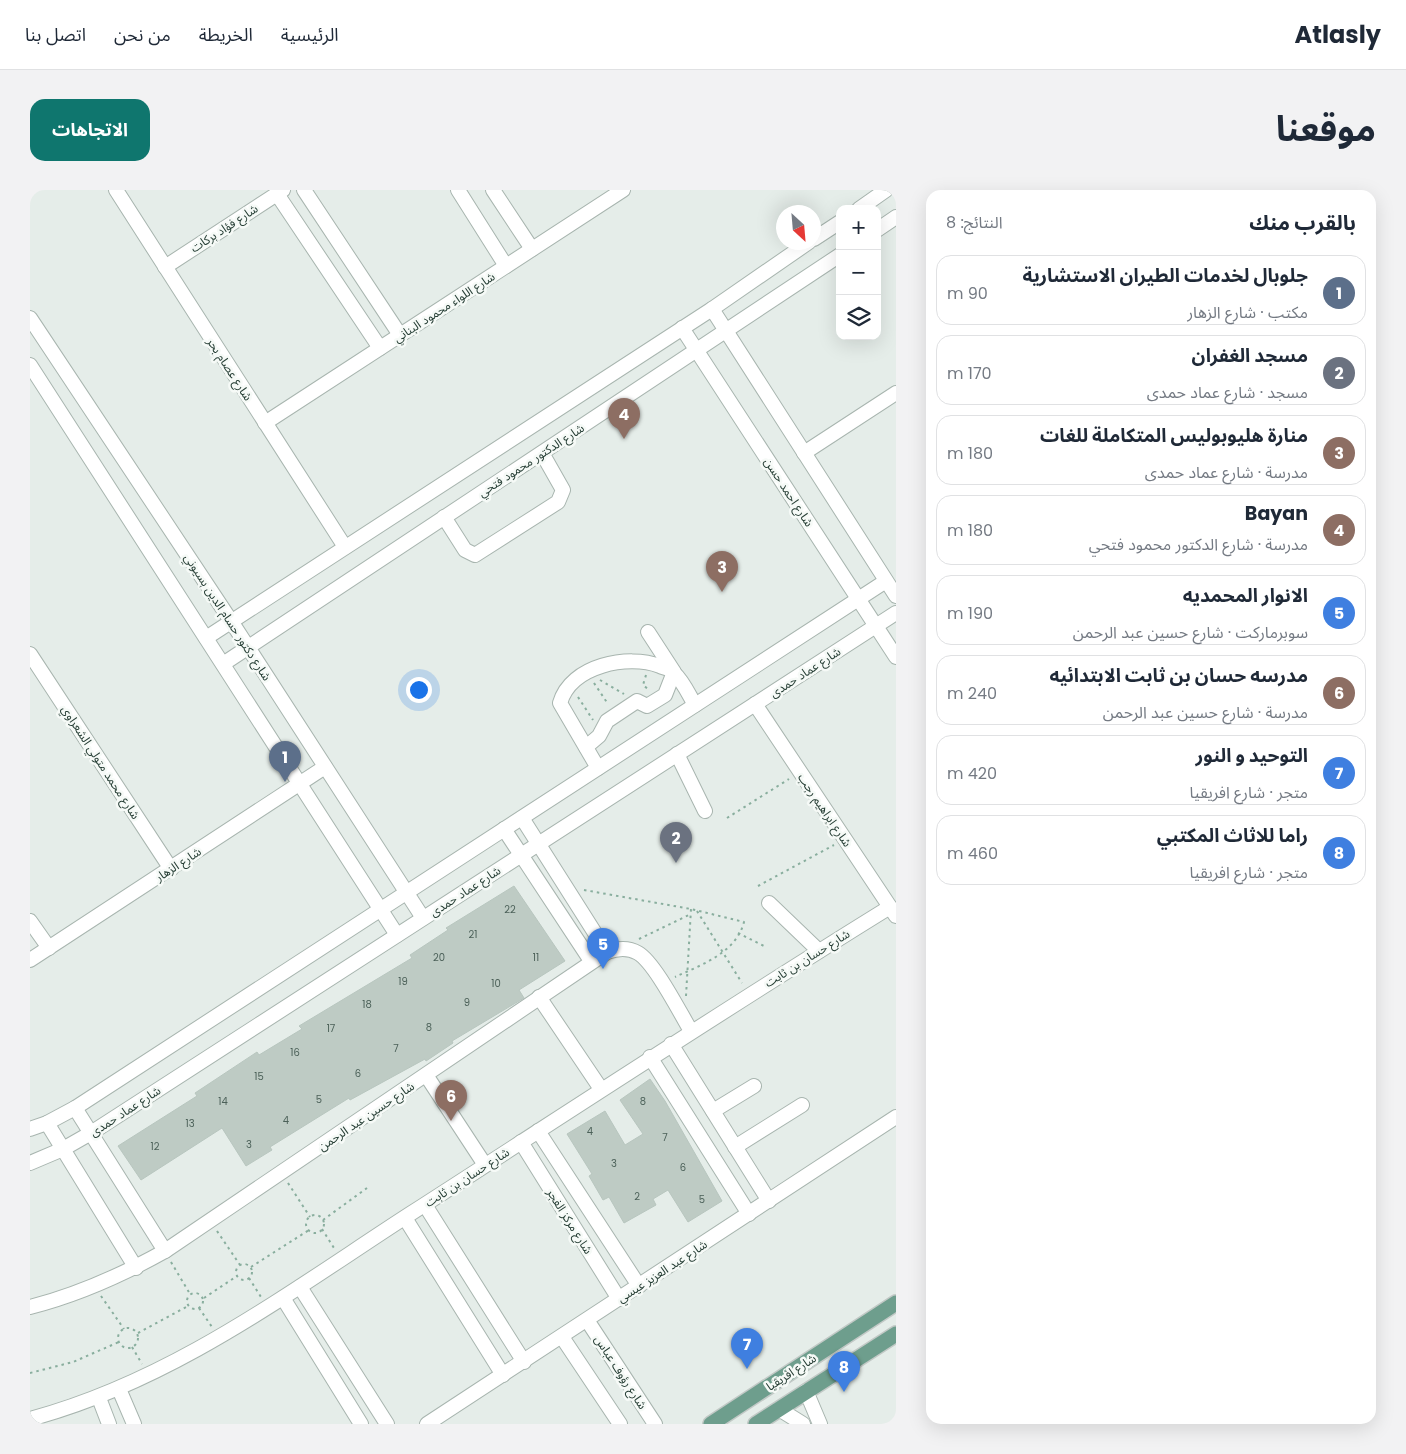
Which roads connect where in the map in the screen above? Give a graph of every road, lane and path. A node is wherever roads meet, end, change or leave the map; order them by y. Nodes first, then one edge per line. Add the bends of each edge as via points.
1 (116, 190) edge
2 (304, 190) edge
3 (458, 190) edge
4 (493, 190) edge
5 (623, 190) edge
6 (886, 190) edge
7 (280, 192) edge
8 (864, 205) edge
9 (896, 217) edge
10 (836, 225) edge
11 (881, 227) edge
12 (821, 234) edge
13 (532, 249) junction
14 (797, 250) edge
15 (836, 258) edge
16 (506, 266) junction
17 (165, 267) junction
18 (712, 309) junction
19 (30, 318) edge
20 (682, 328) junction
21 (726, 332) junction
22 (400, 335) junction
23 (380, 348) junction
24 (697, 351) junction
25 (30, 365) edge
26 (896, 393) edge
27 (265, 423) junction
28 (542, 453) junction
29 (804, 454) junction
30 (444, 517) junction
31 (345, 547) junction
32 (886, 581) junction
33 (896, 596) edge
34 (858, 599) junction
35 (896, 613) edge
36 (231, 621) junction
37 (876, 626) junction
38 (648, 632) dead end
39 (206, 638) junction
40 (248, 648) junction
41 (30, 654) edge
42 (896, 657) edge
43 (650, 663) junction
44 (223, 664) junction
45 (587, 672) junction
46 (674, 672) junction
47 (571, 687) junction
48 (665, 695) junction
49 (637, 701) junction
50 (755, 704) junction
51 (695, 705) junction
52 (615, 716) junction
53 (601, 733) junction
54 (586, 747) junction
55 (678, 754) junction
56 (325, 767) junction
57 (598, 768) junction
58 (800, 772) junction
59 (299, 784) junction
60 (706, 811) dead end
61 (522, 818) junction
62 (727, 818) dead end
63 (504, 829) junction
64 (845, 840) junction
65 (539, 844) junction
66 (521, 855) junction
67 (171, 869) junction
68 (758, 886) dead end
69 (566, 888) junction
70 (407, 892) junction
71 (769, 903) dead end
72 (380, 909) junction
73 (691, 909) junction
74 (696, 910) junction
75 (893, 911) edge
76 (691, 914) junction
77 (423, 918) junction
78 (30, 921) edge
79 (738, 933) junction
80 (397, 935) junction
81 (766, 947) dead end
82 (49, 948) junction
83 (628, 949) junction
84 (819, 951) junction
85 (607, 952) junction
86 (723, 953) junction
87 (30, 960) edge
88 (591, 961) junction
89 (688, 971) junction
90 (673, 978) dead end
91 (742, 983) dead end
92 (540, 997) junction
93 (686, 1004) dead end
94 (691, 1031) junction
95 (671, 1044) junction
96 (650, 1057) junction
97 (426, 1075) junction
98 (754, 1086) dead end
99 (601, 1090) junction
100 (802, 1105) dead end
101 (75, 1108) junction
102 (713, 1111) junction
103 (896, 1118) edge
104 (47, 1123) junction
105 (30, 1129) edge
106 (538, 1131) junction
107 (91, 1133) junction
108 (520, 1142) junction
109 (735, 1147) junction
110 (63, 1149) junction
111 (30, 1163) edge
112 (485, 1165) junction
113 (281, 1173) junction
114 (367, 1188) dead end
115 (769, 1201) junction
116 (425, 1205) junction
117 (749, 1214) junction
118 (310, 1217) junction
119 (405, 1218) junction
120 (323, 1220) junction
121 (210, 1221) junction
122 (322, 1229) junction
123 (309, 1230) junction
124 (165, 1251) junction
125 (341, 1260) junction
126 (240, 1265) junction
127 (252, 1267) junction
128 (136, 1268) junction
129 (237, 1276) junction
130 (249, 1278) junction
131 (94, 1286) junction
132 (639, 1286) junction
133 (300, 1287) junction
134 (190, 1294) junction
135 (203, 1298) junction
136 (283, 1298) junction
137 (619, 1299) junction
138 (896, 1303) edge
139 (188, 1306) junction
140 (30, 1307) edge
141 (199, 1308) junction
142 (268, 1308) junction
143 (587, 1320) junction
144 (124, 1329) junction
145 (137, 1334) junction
146 (562, 1337) junction
147 (220, 1338) junction
148 (894, 1338) edge
149 (119, 1342) junction
150 (132, 1347) junction
151 (524, 1362) junction
152 (30, 1373) edge
153 (148, 1375) junction
154 (503, 1375) junction
155 (119, 1389) junction
156 (806, 1391) junction
157 (99, 1398) junction
158 (779, 1409) junction
159 (30, 1419) edge
160 (109, 1424) edge
161 (134, 1424) edge
162 (362, 1424) edge
163 (387, 1424) edge
164 (427, 1424) edge
165 (620, 1424) edge
166 (655, 1424) edge
167 (711, 1424) edge
168 (756, 1424) edge
169 (803, 1424) edge
170 (818, 1424) edge

1 - 17 street, شارع عصام بحر
2 - 22 street
3 - 16 street
4 - 13 street
5 - 13 street, شارع اللواء محمود البناني
6 - 8 street
7 - 17 street, شارع فؤاد بركات
7 - 23 street
9 - 11 street
10 - 12 street
13 - 16 street, شارع اللواء محمود البناني
14 - 18 street
15 - 21 street, شارع الدكتور محمود فتحي
16 - 22 street, شارع اللواء محمود البناني
17 - 27 street, شارع عصام بحر
18 - 20 street
18 - 21 street
19 - 36 street, شارع دكتور حسام الدين بسيوني
20 - 24 street, شارع احمد حسن
20 - 31 street
21 - 24 street, شارع الدكتور محمود فتحي
21 - 29 street
22 - 23 street, شارع اللواء محمود البناني
23 - 27 street, شارع اللواء محمود البناني
24 - 28 street, شارع الدكتور محمود فتحي
24 - 34 street, شارع احمد حسن
25 - 39 street
26 - 29 street
27 - 31 street, شارع عصام بحر
28 - 30 street, شارع الدكتور محمود فتحي
28 - 30 street via 563,490 561,499 550,507 475,555 466,550
29 - 32 street
30 - 40 street, شارع الدكتور محمود فتحي
31 - 36 street
32 - 33 street
32 - 34 street
34 - 37 street, شارع احمد حسن
34 - 51 street
35 - 37 street, شارع عماد حمدى
36 - 39 street
36 - 40 street, شارع دكتور حسام الدين بسيوني
37 - 42 street, شارع احمد حسن
37 - 50 street, شارع عماد حمدى
38 - 46 street
39 - 44 street
40 - 44 street, شارع الدكتور محمود فتحي
40 - 56 street, شارع دكتور حسام الدين بسيوني
41 - 67 street, شارع محمد متولي الشعراوي
43 - 45 street via 608,664
43 - 46 street
43 - 48 path via 643,686
44 - 59 street
45 - 47 street
45 - 49 path
45 - 52 path
46 - 48 street
46 - 51 street
47 - 53 path
47 - 54 street via 560,703
48 - 49 street via 647,706
49 - 52 street
50 - 55 street, شارع عماد حمدى
50 - 58 street, شارع ابراهيم رجب
51 - 57 street
52 - 53 street via 607,721
53 - 54 street
54 - 57 street
55 - 60 street
55 - 65 street, شارع عماد حمدى
56 - 59 street, شارع الزهار
56 - 70 street, شارع دكتور حسام الدين بسيوني
57 - 61 street
58 - 62 path
58 - 64 street, شارع ابراهيم رجب
59 - 67 street, شارع الزهار
59 - 72 street
61 - 63 street
61 - 65 street
63 - 66 street
63 - 70 street
64 - 68 path
64 - 75 street, شارع ابراهيم رجب
65 - 66 street, شارع عماد حمدى
65 - 69 street
66 - 77 street, شارع عماد حمدى
66 - 88 street
67 - 82 street, شارع الزهار
69 - 73 path
69 - 85 street
70 - 72 street
70 - 77 street, شارع دكتور حسام الدين بسيوني
71 - 84 street
72 - 80 street
72 - 101 street
73 - 74 path
73 - 76 path
74 - 79 path via 743,921
74 - 86 path
75 - 84 street, شارع حسان بن ثابت
76 - 83 path via 640,938
76 - 89 path
77 - 80 street, شارع عماد حمدى
78 - 82 street
79 - 81 path
79 - 86 path
80 - 107 street, شارع عماد حمدى
82 - 87 street, شارع الزهار
83 - 85 street, شارع حسين عبد الرحمن via 617,948
83 - 94 street via 646,960
84 - 94 street, شارع حسان بن ثابت
85 - 88 street, شارع حسين عبد الرحمن
86 - 89 path
86 - 91 path
88 - 92 street, شارع حسين عبد الرحمن
89 - 90 path
89 - 93 path
92 - 97 street, شارع حسين عبد الرحمن
92 - 99 street
94 - 95 street, شارع حسان بن ثابت
95 - 96 street, شارع حسان بن ثابت
95 - 102 street
96 - 99 street, شارع حسان بن ثابت
96 - 117 street
97 - 112 street
97 - 113 street, شارع حسين عبد الرحمن
98 - 102 street
99 - 106 street, شارع حسان بن ثابت
100 - 109 street
101 - 104 street
101 - 107 street
102 - 109 street
103 - 115 street, شارع عبد العزيز عيسي
104 - 105 street
104 - 110 street
106 - 108 street, شارع حسان بن ثابت
106 - 132 street, شارع مركز الفجر
107 - 110 street, شارع عماد حمدى
107 - 124 street
108 - 112 street, شارع حسان بن ثابت
108 - 137 street, شارع مركز الفجر
109 - 115 street
110 - 111 street, شارع عماد حمدى
110 - 128 street
112 - 116 street, شارع حسان بن ثابت
113 - 118 path
113 - 121 street, شارع حسين عبد الرحمن
114 - 120 path
115 - 117 street, شارع عبد العزيز عيسي
116 - 119 street, شارع حسان بن ثابت
116 - 151 street
117 - 132 street, شارع عبد العزيز عيسي
118 - 120 path via 317,1216
118 - 123 path via 306,1223
119 - 125 street, شارع حسان بن ثابت
119 - 154 street
120 - 122 path
121 - 124 street, شارع حسين عبد الرحمن
121 - 126 path
122 - 123 path via 313,1233
122 - 125 path
123 - 127 path
124 - 128 street, شارع حسين عبد الرحمن
124 - 134 path
125 - 133 street, شارع حسان بن ثابت
126 - 127 path
126 - 129 path via 236,1270
127 - 130 path
128 - 131 street, شارع حسين عبد الرحمن
129 - 130 path via 243,1280
129 - 135 path
130 - 142 path
131 - 140 street, شارع حسين عبد الرحمن
131 - 144 path
132 - 137 street, شارع عبد العزيز عيسي
133 - 136 street, شارع حسان بن ثابت
133 - 163 street
134 - 135 path via 199,1294
134 - 139 path
135 - 141 path
136 - 142 street, شارع حسان بن ثابت
136 - 162 street
137 - 143 street, شارع عبد العزيز عيسي
138 - 167 main road, شارع افريقيا
139 - 141 path
139 - 145 path
141 - 147 path
142 - 147 street, شارع حسان بن ثابت
143 - 146 street, شارع عبد العزيز عيسي
143 - 166 street, شارع رؤوف عباس
144 - 145 path via 131,1329
144 - 149 path via 119,1335
145 - 150 path via 137,1341
146 - 151 street, شارع عبد العزيز عيسي
146 - 165 street
147 - 153 street, شارع حسان بن ثابت
148 - 156 main road, شارع افريقيا
149 - 150 path via 125,1347
149 - 152 path via 73,1362
150 - 153 path
151 - 154 street, شارع عبد العزيز عيسي
153 - 155 street, شارع حسان بن ثابت
154 - 164 street, شارع عبد العزيز عيسي
155 - 157 street, شارع حسان بن ثابت
155 - 161 street
156 - 158 main road, شارع افريقيا
156 - 170 street
157 - 159 street, شارع حسان بن ثابت
157 - 160 street
158 - 168 main road, شارع افريقيا
158 - 169 street

